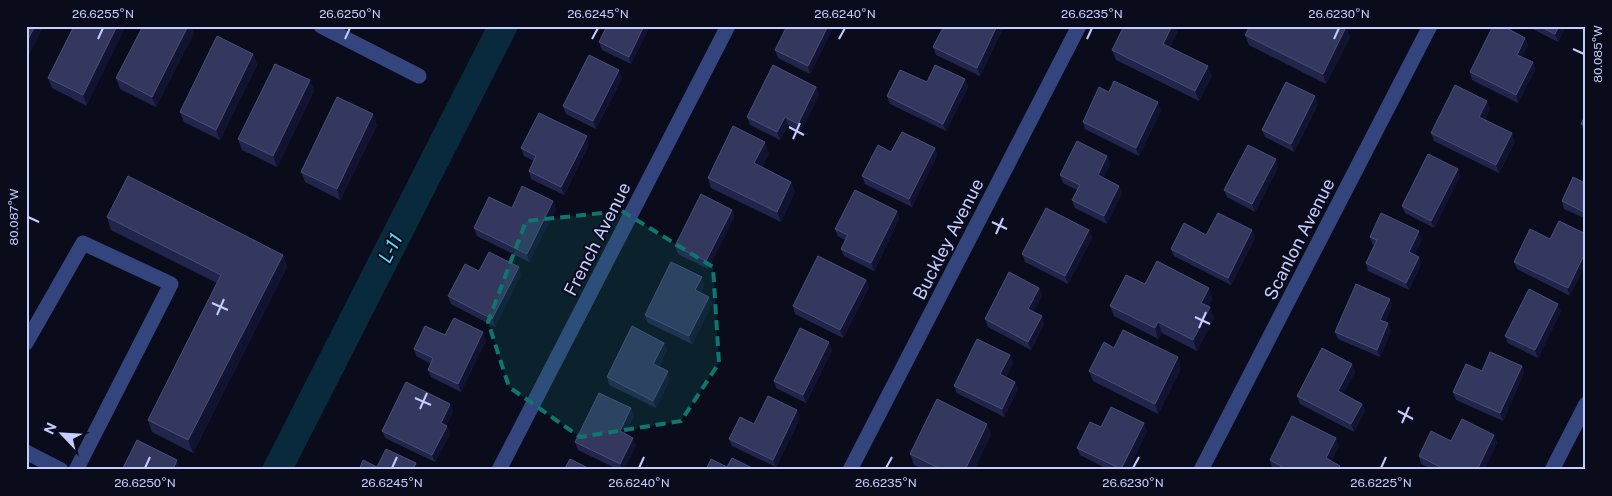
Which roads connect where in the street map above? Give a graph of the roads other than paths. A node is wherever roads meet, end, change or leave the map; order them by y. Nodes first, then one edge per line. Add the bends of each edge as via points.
1 (322, 26) edge
2 (728, 26) edge
3 (1079, 26) edge
4 (1430, 26) edge
5 (419, 76) dead end
6 (27, 339) edge
7 (1586, 404) edge
8 (26, 452) edge
9 (60, 470) edge
10 (76, 470) edge
11 (499, 470) edge
12 (850, 470) edge
13 (1201, 470) edge
14 (1552, 470) edge

1 - 5 street
2 - 11 street, French Avenue
3 - 12 street, Buckley Avenue
4 - 13 street, Scanlon Avenue
6 - 10 street via 83,243 171,284
7 - 14 street
8 - 9 street

